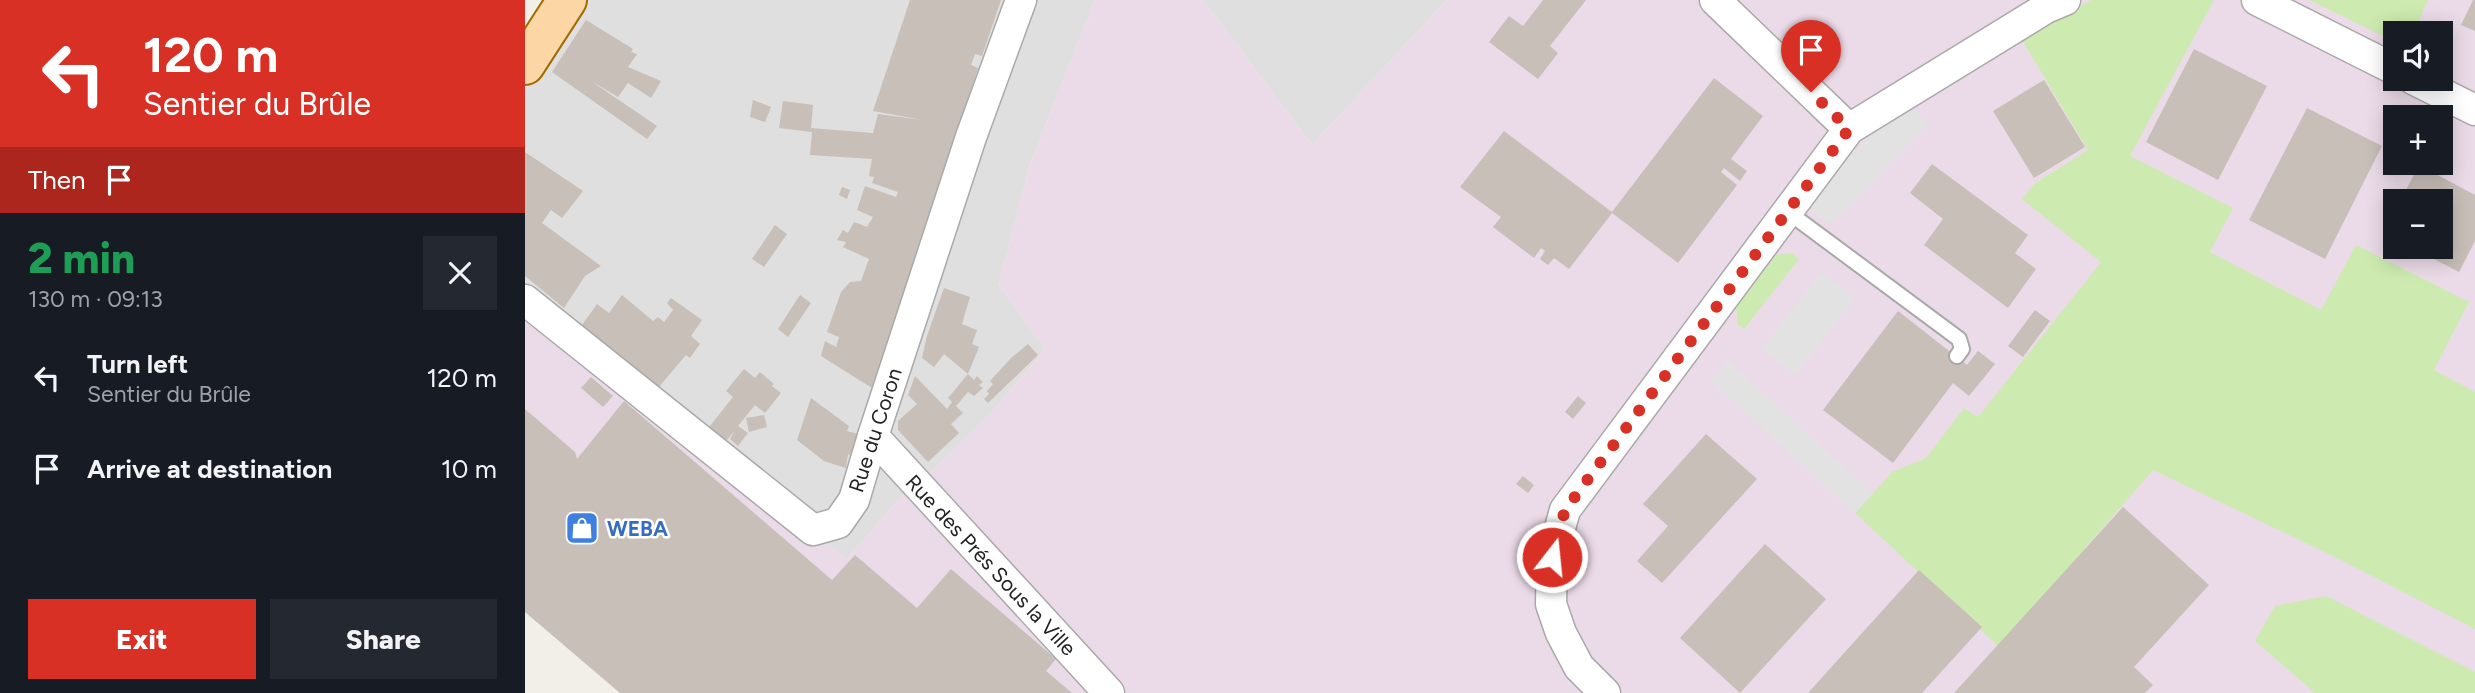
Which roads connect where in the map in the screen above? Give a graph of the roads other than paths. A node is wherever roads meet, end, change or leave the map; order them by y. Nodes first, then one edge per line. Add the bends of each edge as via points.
1 (567, 0) edge
2 (1021, 0) edge
3 (1715, 0) edge
4 (2065, 0) edge
5 (2257, 0) edge
6 (2383, 63) edge
7 (525, 65) edge
8 (2437, 91) edge
9 (2475, 110) edge
10 (1849, 129) junction
11 (1788, 212) junction
12 (525, 300) edge
13 (1957, 356) dead end
14 (873, 436) junction
15 (1109, 693) edge
16 (1605, 693) edge

1 - 7 main road
2 - 14 street, Rue du Coron
3 - 10 street
4 - 10 street
5 - 6 street
8 - 9 street
10 - 11 street
11 - 13 lane via 1959,339 1962,348
11 - 16 street via 1565,510 1552,557 1551,604 1579,667
12 - 14 street, Rue du Coron via 813,530 838,523 854,500
14 - 15 street, Rue des Prés Sous la Ville

